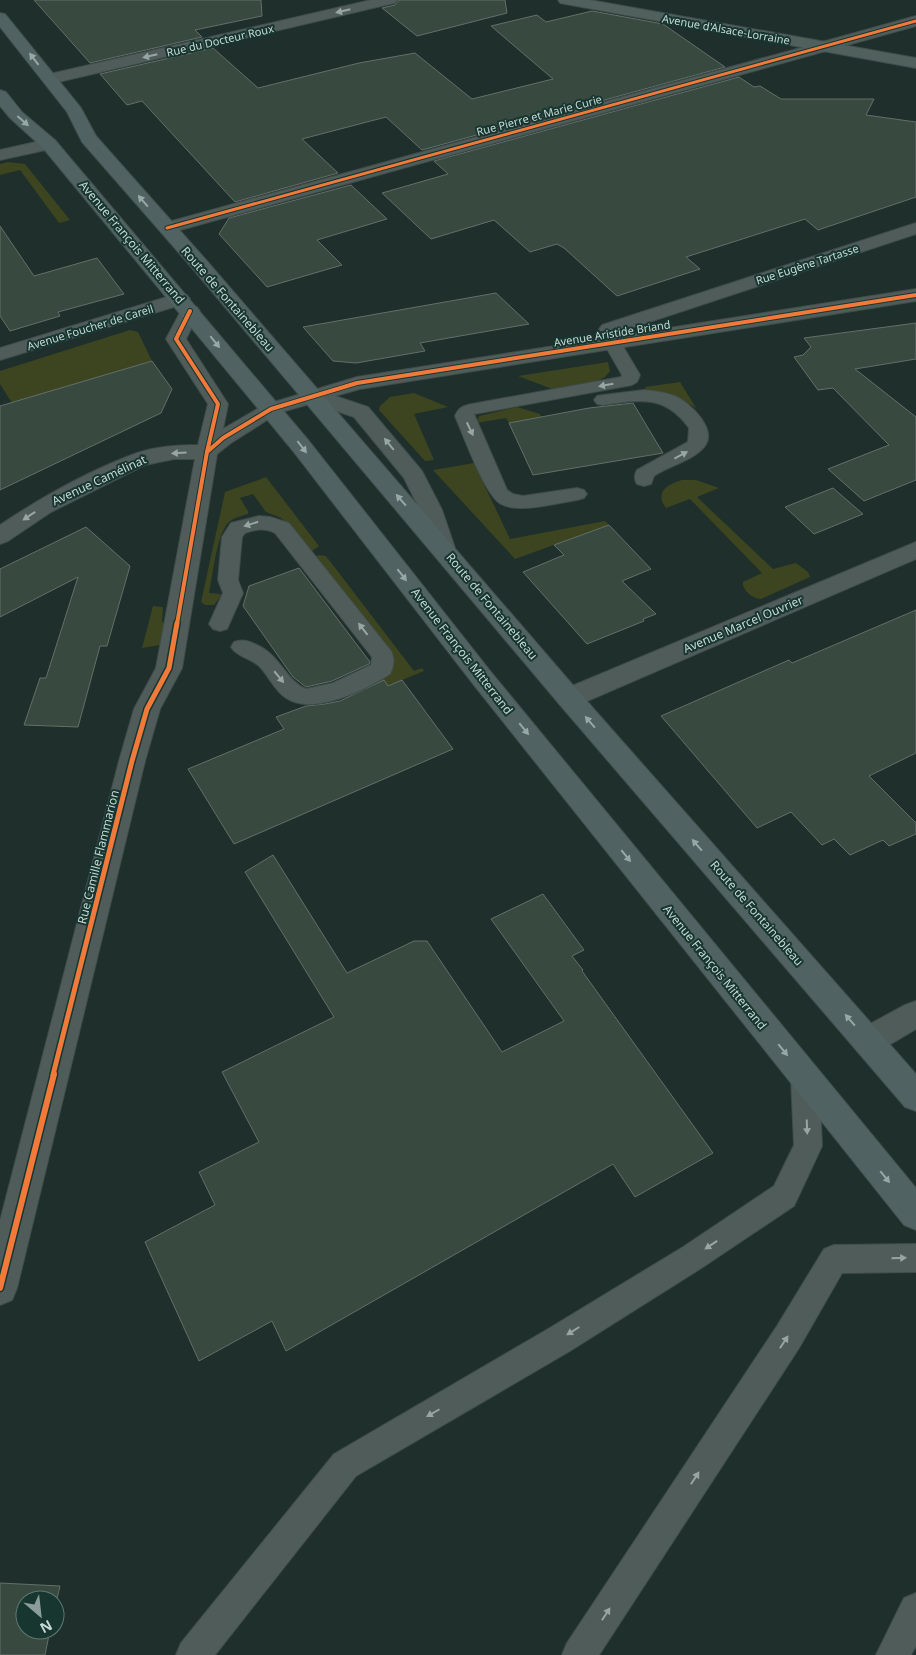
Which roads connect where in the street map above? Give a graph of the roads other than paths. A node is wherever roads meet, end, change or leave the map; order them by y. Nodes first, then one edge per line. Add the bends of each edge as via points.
1 (390, 0) edge
2 (565, 0) edge
3 (0, 17) edge
4 (916, 22) edge
5 (824, 47) junction
6 (916, 63) edge
7 (50, 79) junction
8 (0, 95) edge
9 (49, 144) junction
10 (0, 155) edge
11 (167, 228) junction
12 (916, 228) edge
13 (916, 295) edge
14 (698, 300) junction
15 (185, 305) junction
16 (712, 327) junction
17 (612, 342) junction
18 (0, 354) edge
19 (533, 356) junction
20 (357, 383) junction
21 (552, 395) junction
22 (313, 396) junction
23 (218, 404) junction
24 (271, 409) junction
25 (361, 412) junction
26 (215, 445) junction
27 (644, 480) dead end
28 (577, 494) dead end
29 (0, 536) edge
30 (443, 548) junction
31 (916, 550) edge
32 (220, 624) dead end
33 (242, 647) dead end
34 (569, 698) junction
35 (916, 1014) edge
36 (868, 1041) junction
37 (805, 1078) junction
38 (916, 1097) edge
39 (916, 1214) edge
40 (916, 1258) edge
41 (0, 1288) edge
42 (916, 1610) edge
43 (193, 1655) edge
44 (579, 1655) edge
45 (893, 1655) edge

1 -> 7 street, Rue du Docteur Roux
2 - 5 street, Avenue d'Alsace-Lorraine
7 -> 3 main road
4 - 5 street, Rue Pierre et Marie Curie
5 - 6 street, Avenue d'Alsace-Lorraine
5 - 11 street, Rue Pierre et Marie Curie
11 -> 7 main road, Route de Fontainebleau via 88,138 74,111
8 -> 9 main road, Avenue François Mitterrand
9 - 10 street
9 - 15 main road, Avenue François Mitterrand
11 - 22 main road, Route de Fontainebleau
12 - 14 street, Rue Eugène Tartasse
13 - 16 street, Avenue Aristide Briand
14 - 16 street
14 - 19 street, Rue Eugène Tartasse
15 - 18 street, Avenue Foucher de Careil
15 - 23 street via 176,339
15 -> 24 main road, Avenue François Mitterrand
16 - 17 street, Avenue Aristide Briand
17 - 19 street, Avenue Aristide Briand
17 -> 21 lane via 631,378
19 - 20 street, Avenue Aristide Briand
20 - 22 street, Avenue Aristide Briand
20 - 25 street
27 -> 21 lane via 644,474 650,469 688,452 697,444 698,428 683,407 661,396 644,394 567,406
21 -> 28 lane via 472,409 464,416 499,493 508,500 523,502
22 - 24 street, Avenue Aristide Briand
22 - 25 street
30 -> 22 main road, Route de Fontainebleau
23 - 24 street
23 - 26 street, Rue Camille Flammarion
24 - 26 street
24 -> 37 main road, Avenue François Mitterrand via 482,678
30 -> 25 street via 431,510 414,476
26 -> 29 street, Avenue Camélinat via 138,460 43,507
26 - 41 street, Rue Camille Flammarion via 169,668 147,708 132,761
30 - 34 main road, Route de Fontainebleau
31 - 34 street, Avenue Marcel Ouvrier
33 -> 32 lane via 263,658 288,688 309,697 332,692 373,676 382,669 383,656 282,528 270,523 259,522 238,528 232,537 228,580 233,593
36 -> 34 main road, Route de Fontainebleau
35 - 36 street
36 - 38 main road, Route de Fontainebleau
37 -> 39 main road, Avenue François Mitterrand
37 -> 43 lane via 808,1146 784,1196 559,1340 345,1465
44 -> 40 lane via 788,1337 834,1259
42 - 45 lane

